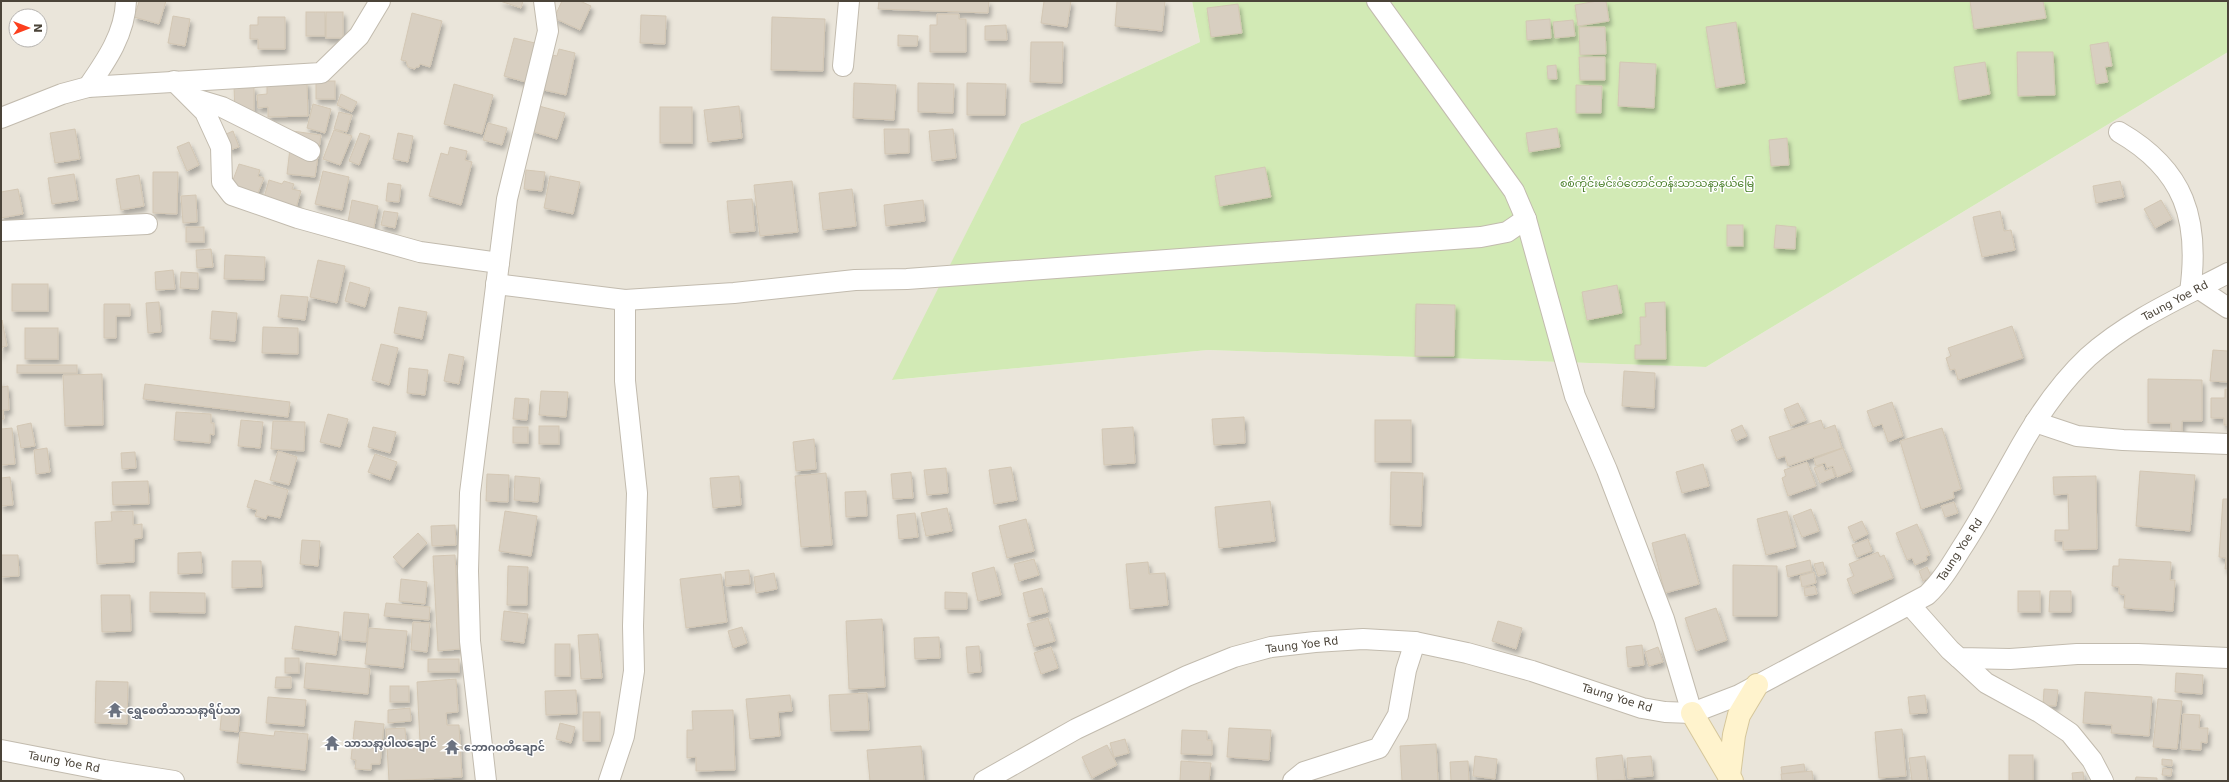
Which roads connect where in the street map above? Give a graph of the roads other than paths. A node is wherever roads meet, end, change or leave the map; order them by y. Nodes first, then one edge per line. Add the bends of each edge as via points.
1 (126, 1) edge
2 (380, 1) edge
3 (544, 1) edge
4 (849, 1) edge
5 (1377, 1) edge
6 (843, 66) dead end
7 (174, 81) junction
8 (88, 87) junction
9 (190, 97) junction
10 (1, 118) edge
11 (2120, 132) dead end
12 (310, 151) dead end
13 (1526, 220) junction
14 (147, 224) dead end
15 (1, 231) edge
16 (499, 263) junction
17 (2228, 273) edge
18 (496, 284) junction
19 (2194, 290) junction
20 (625, 300) junction
21 (2228, 308) edge
22 (2035, 422) junction
23 (2228, 444) edge
24 (1910, 604) junction
25 (1415, 642) junction
26 (1960, 658) junction
27 (2228, 658) edge
28 (1757, 685) junction
29 (1692, 713) junction
30 (1, 750) edge
31 (138, 778) edge
32 (1731, 779) edge
33 (174, 781) edge
34 (486, 781) edge
35 (609, 781) edge
36 (984, 781) edge
37 (1292, 781) edge
38 (2102, 781) edge

1 - 8 street via 123,24 112,52
2 - 7 street via 359,36 321,73
3 - 16 street via 548,31 506,199
4 - 6 street
5 - 13 street via 1514,191
7 - 8 street
7 - 9 street
8 - 10 street via 62,94
9 - 12 street via 222,107
9 - 16 street via 205,112 221,146 222,182 232,195 298,218 420,252
11 - 19 street via 2141,144 2177,184 2185,202 2194,245
13 - 20 street via 1507,232 1474,238 907,279 855,280 734,293
13 - 29 street via 1575,396 1607,470 1664,619
14 - 15 street
16 - 18 street
17 - 19 street, Taung Yoe Rd
18 - 20 street
18 - 34 street via 470,493 468,571 470,640
19 - 21 street
19 - 22 street, Taung Yoe Rd via 2133,324 2088,357 2062,384
20 - 35 street via 624,381 637,493 634,672 624,736
22 - 23 street via 2076,436
22 - 24 street, Taung Yoe Rd via 1989,505 1945,574 1927,595
24 - 26 street
24 - 28 street, Taung Yoe Rd
25 - 29 street, Taung Yoe Rd via 1510,665 1642,708
25 - 36 street, Taung Yoe Rd via 1363,639 1315,642 1271,648 1234,657 1187,676 1076,729
25 - 37 street via 1406,670 1398,715 1379,748 1304,772
26 - 27 street via 2010,659 2076,654
26 - 38 street via 1986,683 2039,712 2070,733 2092,760
28 - 29 street, Taung Yoe Rd via 1739,695
28 - 32 street via 1739,715 1734,735
29 - 32 street
30 - 31 street, Taung Yoe Rd
31 - 33 street, Taung Yoe Rd

